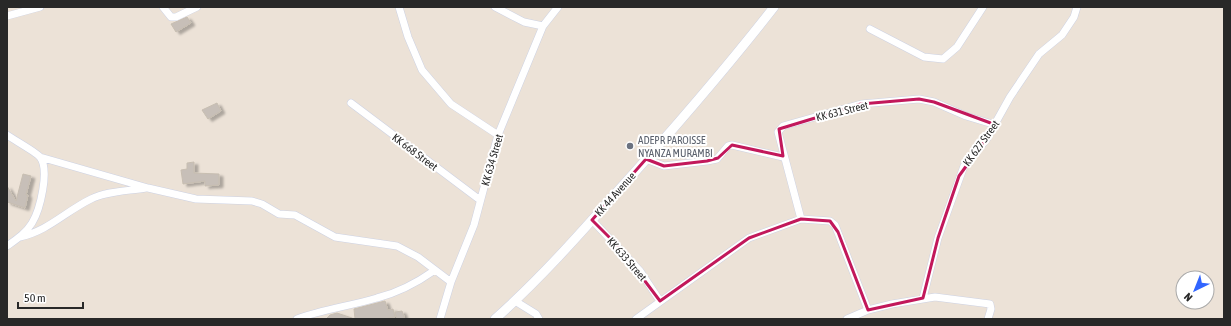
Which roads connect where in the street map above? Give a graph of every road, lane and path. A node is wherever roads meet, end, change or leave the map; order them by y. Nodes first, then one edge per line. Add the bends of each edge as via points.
1 (40, 7) edge
2 (163, 7) edge
3 (197, 7) edge
4 (399, 7) edge
5 (495, 7) edge
6 (558, 7) edge
7 (774, 7) edge
8 (982, 7) edge
9 (1077, 7) edge
10 (7, 16) edge
11 (544, 26) junction
12 (870, 29) dead end
13 (351, 103) dead end
14 (996, 125) junction
15 (7, 135) edge
16 (498, 135) junction
17 (40, 157) junction
18 (783, 157) junction
19 (646, 159) junction
20 (148, 188) junction
21 (480, 200) junction
22 (801, 219) junction
23 (592, 220) junction
24 (20, 237) junction
25 (7, 246) edge
26 (435, 270) junction
27 (451, 282) junction
28 (923, 298) junction
29 (515, 301) junction
30 (660, 301) junction
31 (868, 310) junction
32 (297, 319) edge
33 (440, 319) edge
34 (495, 319) edge
35 (539, 319) edge
36 (636, 319) edge
37 (847, 319) edge
38 (988, 319) edge

1 - 10 street
2 - 3 street via 171,17
4 - 16 street via 422,70 451,104
5 - 11 street via 524,22
6 - 11 street, KK 634 Street
7 - 19 main road, KK 44 Avenue via 727,66
8 - 12 street via 957,47 943,59 924,57
9 - 14 street, KK 627 Street via 1074,17 1062,35 1039,54 1010,97
11 - 16 street, KK 634 Street
13 - 21 street, KK 668 Street
14 - 18 street, KK 631 Street via 934,102 919,100 861,104 780,128 778,132
14 - 28 street, KK 627 Street via 959,176 938,238
15 - 17 street
16 - 21 street, KK 634 Street
17 - 20 street
17 - 24 street via 45,171 43,187 32,222
18 - 19 street via 732,145 717,159 664,166
18 - 22 street, KK 631 Street
19 - 23 main road, KK 44 Avenue
20 - 24 street via 92,199 48,227 32,235
20 - 26 street via 196,199 252,201 279,214 295,215 335,237 397,246
21 - 27 street, KK 634 Street via 474,224
22 - 30 street via 749,238
22 - 31 street via 830,221 834,225
23 - 29 main road, KK 44 Avenue
23 - 30 street, KK 633 Street via 640,270
24 - 25 street
26 - 27 street
26 - 32 street via 420,280 380,298
27 - 33 street, KK 634 Street
28 - 31 street
28 - 38 street via 985,302 990,304 992,309
29 - 34 main road, KK 44 Avenue
29 - 35 street via 536,314
30 - 36 street
31 - 37 street

